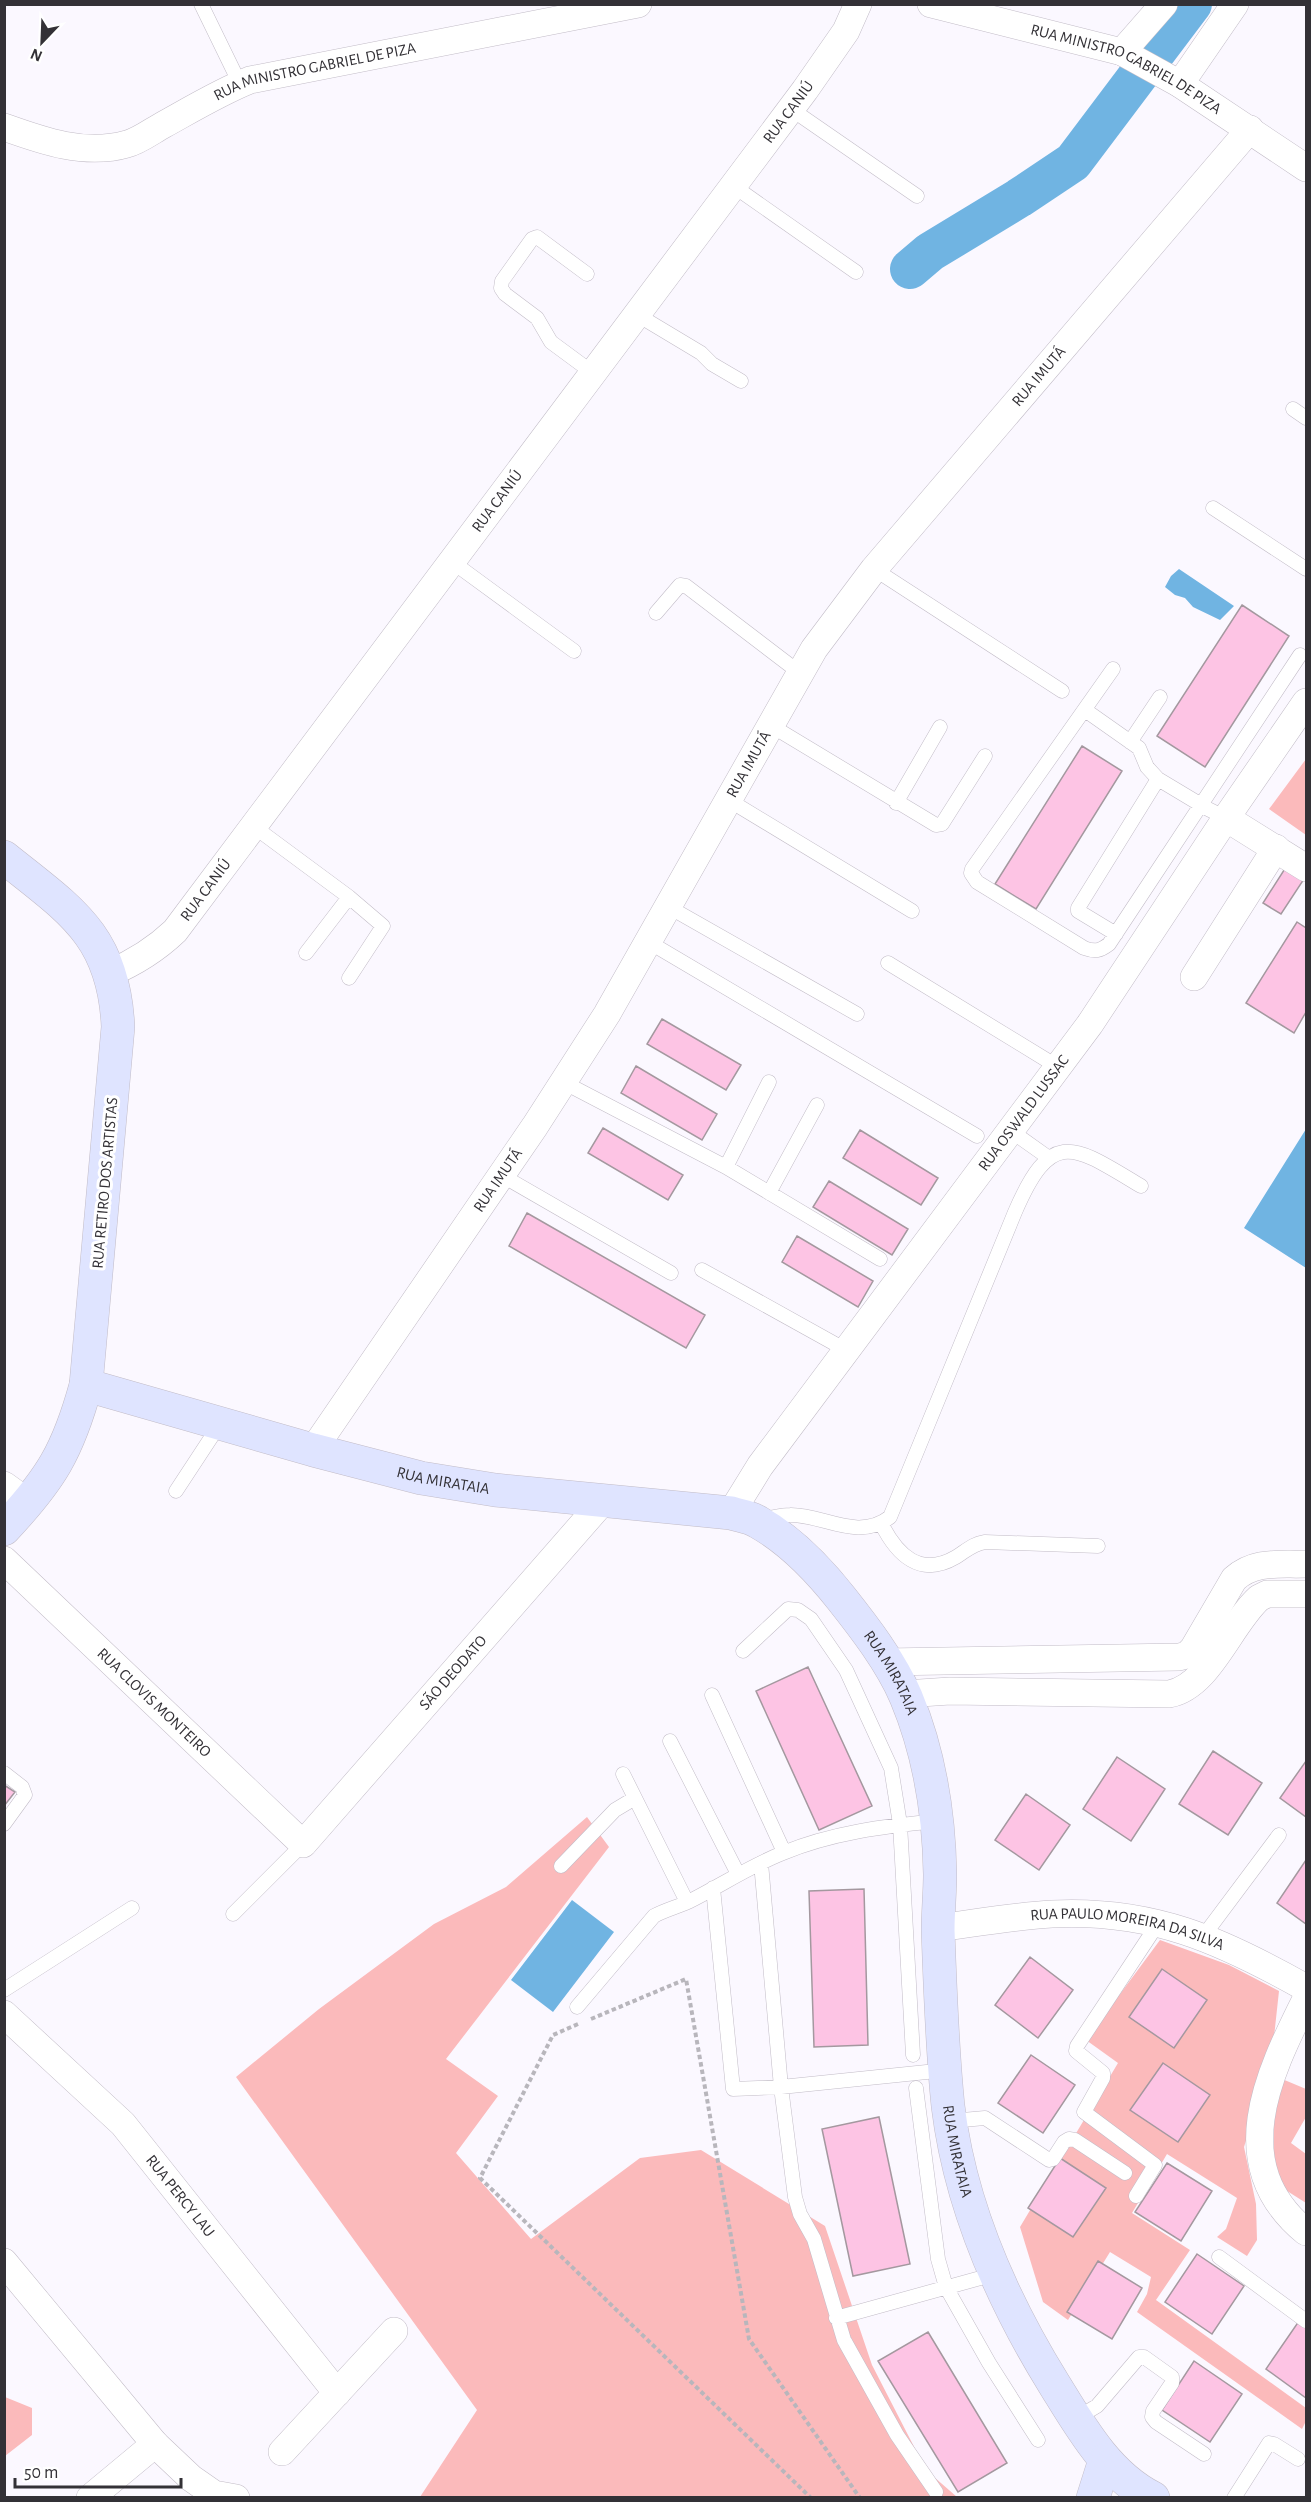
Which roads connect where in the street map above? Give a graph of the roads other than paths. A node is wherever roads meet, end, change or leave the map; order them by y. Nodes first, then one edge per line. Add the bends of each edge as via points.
1 (201, 4) edge
2 (638, 4) edge
3 (858, 4) edge
4 (931, 4) edge
5 (1164, 4) edge
6 (1235, 4) edge
7 (602, 8) edge
8 (1128, 55) junction
9 (1173, 80) junction
10 (240, 84) junction
11 (791, 109) junction
12 (4, 127) edge
13 (1250, 129) junction
14 (1306, 168) edge
15 (732, 185) junction
16 (918, 196) dead end
17 (856, 272) dead end
18 (587, 274) dead end
19 (636, 314) junction
20 (593, 373) junction
21 (741, 381) dead end
22 (1293, 409) dead end
23 (1306, 418) edge
24 (1213, 508) dead end
25 (451, 561) junction
26 (874, 569) junction
27 (1306, 569) edge
28 (656, 613) dead end
29 (574, 651) dead end
30 (1300, 656) dead end
31 (1113, 669) dead end
32 (800, 673) junction
33 (1062, 691) dead end
34 (1160, 698) dead end
35 (1306, 702) edge
36 (1085, 710) junction
37 (770, 724) junction
38 (940, 727) dead end
39 (1130, 742) junction
40 (985, 756) dead end
41 (1158, 779) junction
42 (727, 799) junction
43 (896, 803) junction
44 (1202, 805) junction
45 (1226, 818) junction
46 (253, 826) junction
47 (1192, 845) junction
48 (1276, 848) junction
49 (4, 857) edge
50 (1306, 868) edge
51 (349, 897) junction
52 (667, 906) junction
53 (912, 911) dead end
54 (1116, 934) junction
55 (648, 941) junction
56 (306, 953) dead end
57 (888, 963) dead end
58 (110, 973) junction
59 (1194, 977) dead end
60 (349, 978) dead end
61 (857, 1014) dead end
62 (1058, 1067) junction
63 (563, 1082) junction
64 (769, 1082) dead end
65 (817, 1105) dead end
66 (1011, 1131) junction
67 (978, 1136) dead end
68 (1049, 1158) junction
69 (726, 1167) junction
70 (501, 1175) junction
71 (1141, 1186) dead end
72 (769, 1193) junction
73 (879, 1259) dead end
74 (702, 1269) dead end
75 (671, 1273) dead end
76 (846, 1350) junction
77 (86, 1385) junction
78 (220, 1424) junction
79 (313, 1450) junction
80 (176, 1491) dead end
81 (17, 1494) edge
82 (604, 1500) junction
83 (743, 1517) junction
84 (881, 1523) junction
85 (4, 1529) edge
86 (1098, 1546) dead end
87 (4, 1560) edge
88 (1306, 1564) edge
89 (1306, 1594) edge
90 (743, 1651) dead end
91 (886, 1662) junction
92 (905, 1694) junction
93 (712, 1695) dead end
94 (670, 1742) dead end
95 (4, 1773) edge
96 (623, 1774) dead end
97 (635, 1798) junction
98 (937, 1821) junction
99 (4, 1824) edge
100 (900, 1824) junction
101 (1279, 1835) dead end
102 (303, 1844) junction
103 (784, 1852) junction
104 (761, 1863) junction
105 (561, 1866) dead end
106 (738, 1874) junction
107 (713, 1888) junction
108 (687, 1902) junction
109 (132, 1908) dead end
110 (234, 1914) dead end
111 (1159, 1922) junction
112 (938, 1928) junction
113 (1202, 1938) junction
114 (1306, 1988) edge
115 (4, 1990) edge
116 (1306, 1999) edge
117 (577, 2007) dead end
118 (4, 2014) edge
119 (913, 2055) dead end
120 (946, 2070) junction
121 (781, 2087) junction
122 (916, 2088) dead end
123 (951, 2121) junction
124 (1125, 2173) dead end
125 (1136, 2196) dead end
126 (1306, 2232) edge
127 (1219, 2257) dead end
128 (4, 2262) edge
129 (995, 2274) junction
130 (946, 2287) junction
131 (836, 2318) junction
132 (1306, 2321) edge
133 (394, 2331) dead end
134 (337, 2393) junction
135 (1075, 2419) junction
136 (1038, 2440) dead end
137 (155, 2444) junction
138 (282, 2452) dead end
139 (1204, 2454) dead end
140 (1298, 2459) dead end
141 (1105, 2460) junction
142 (936, 2492) dead end
143 (90, 2498) edge
144 (236, 2498) edge
145 (1093, 2498) edge
146 (1153, 2498) edge
147 (1234, 2498) edge

1 - 10 lane
2 - 7 street, RUA MINISTRO GABRIEL DE PIZA
3 - 11 street, RUA CANIÚ via 846,31
4 - 8 street, RUA MINISTRO GABRIEL DE PIZA
5 - 8 street
6 - 9 street
7 - 10 street, RUA MINISTRO GABRIEL DE PIZA
8 - 9 street, RUA MINISTRO GABRIEL DE PIZA
9 - 13 street, RUA MINISTRO GABRIEL DE PIZA
10 - 12 street, RUA MINISTRO GABRIEL DE PIZA via 128,144 102,149 40,140
11 - 15 street, RUA CANIÚ
11 - 16 lane
13 - 14 street, RUA MINISTRO GABRIEL DE PIZA
13 - 26 street, RUA IMUTÁ
15 - 17 lane
15 - 19 street, RUA CANIÚ
18 - 20 lane via 537,237 508,272 501,288 537,318 551,342
19 - 20 street, RUA CANIÚ
19 - 21 lane
20 - 25 street, RUA CANIÚ
22 - 23 lane
24 - 27 lane
25 - 29 lane
25 - 46 street, RUA CANIÚ
26 - 32 street, RUA IMUTÁ
26 - 33 lane
28 - 32 lane via 675,588 686,586
30 - 44 lane
31 - 36 lane
32 - 37 street, RUA IMUTÁ
34 - 39 lane
35 - 45 street, RUA OSWALD LUSSAC
36 - 39 lane
36 - 54 lane via 971,873 977,882 1084,948 1102,950
37 - 42 street, RUA IMUTÁ
37 - 43 lane
38 - 43 lane
39 - 41 lane
40 - 43 lane via 942,824 936,825
41 - 44 lane
41 - 54 lane via 1078,908
42 - 52 street, RUA IMUTÁ
42 - 53 lane
44 - 45 lane
44 - 47 lane
45 - 47 street, RUA OSWALD LUSSAC
45 - 48 street
46 - 51 lane
46 - 58 street, RUA CANIÚ via 175,931 138,961
47 - 54 lane
47 - 62 street, RUA OSWALD LUSSAC via 1090,1024
48 - 50 street
48 - 59 street
49 - 58 street, RUA RETIRO DOS ARTISTAS via 82,924 99,947
51 - 56 lane
51 - 60 lane via 383,926
52 - 55 street, RUA IMUTÁ
52 - 61 lane
55 - 63 street, RUA IMUTÁ
55 - 67 lane
57 - 62 lane
58 - 77 street, RUA RETIRO DOS ARTISTAS via 118,1027
62 - 66 street, RUA OSWALD LUSSAC
63 - 69 lane
63 - 70 street, RUA IMUTÁ
64 - 69 lane
65 - 72 lane
66 - 68 lane
66 - 76 street, RUA OSWALD LUSSAC
68 - 71 lane via 1069,1150 1087,1155
68 - 84 lane via 1035,1171 1026,1188 894,1508
69 - 72 lane
70 - 75 lane
70 - 79 street, RUA IMUTÁ
72 - 73 lane
74 - 76 lane
76 - 83 street, RUA OSWALD LUSSAC via 760,1466
77 - 78 street, RUA MIRATAIA
77 - 81 street, RUA RETIRO DOS ARTISTAS via 74,1426 47,1480
78 - 79 street, RUA MIRATAIA
78 - 80 lane
79 - 82 street, RUA MIRATAIA via 421,1478 495,1490
81 - 85 street, RUA RETIRO DOS ARTISTAS
82 - 83 street, RUA MIRATAIA
82 - 102 street, SÃO DEODATO
83 - 84 lane via 792,1515 842,1527
83 - 91 street, RUA MIRATAIA via 787,1542 823,1576
84 - 86 lane via 890,1542 906,1558 936,1566 985,1542
87 - 102 street, RUA CLOVIS MONTEIRO
88 - 91 street via 1258,1565 1243,1570 1193,1649 1179,1657
89 - 92 street via 1267,1594 1259,1598 1195,1682 1179,1693
90 - 100 lane via 788,1609 798,1610 811,1619 846,1670 891,1768
91 - 92 street, RUA MIRATAIA
92 - 98 street, RUA MIRATAIA via 925,1749
93 - 103 lane
94 - 106 lane
95 - 99 lane via 22,1786 25,1795
96 - 97 lane
97 - 105 lane via 615,1810
97 - 108 lane
98 - 100 lane
98 - 112 street, RUA MIRATAIA
100 - 103 lane
100 - 119 lane
101 - 113 lane
102 - 110 lane
103 - 104 lane
104 - 106 lane
104 - 121 lane
106 - 107 lane
107 - 108 lane
107 - 121 lane via 733,2089
108 - 117 lane via 654,1916
109 - 115 lane
111 - 112 street, RUA PAULO MOREIRA DA SILVA via 1116,1915 1051,1914
111 - 113 street, RUA PAULO MOREIRA DA SILVA
111 - 125 lane via 1076,2051 1103,2073 1084,2112 1155,2164
112 - 120 street, RUA MIRATAIA
113 - 114 street, RUA PAULO MOREIRA DA SILVA via 1229,1946
116 - 126 street via 1273,2070 1259,2120 1265,2174 1273,2194 1289,2218
118 - 134 street, RUA PERCY LAU via 123,2124
120 - 121 lane
120 - 123 street, RUA MIRATAIA
121 - 131 lane via 795,2197 814,2239
122 - 130 lane via 938,2259
123 - 124 lane via 985,2118 1049,2160 1064,2142 1075,2140
123 - 129 street, RUA MIRATAIA via 964,2187
127 - 132 lane
128 - 137 street
129 - 130 lane
129 - 135 street, RUA MIRATAIA
130 - 131 lane
130 - 136 lane via 988,2363
131 - 142 lane via 844,2340 897,2435
133 - 134 street
134 - 138 street
135 - 139 lane via 1097,2406 1143,2357 1172,2377 1152,2417
135 - 141 street, RUA MIRATAIA
137 - 143 street
137 - 144 street via 214,2494
140 - 147 lane via 1269,2443
141 - 145 street
141 - 146 street, RUA MIRATAIA

